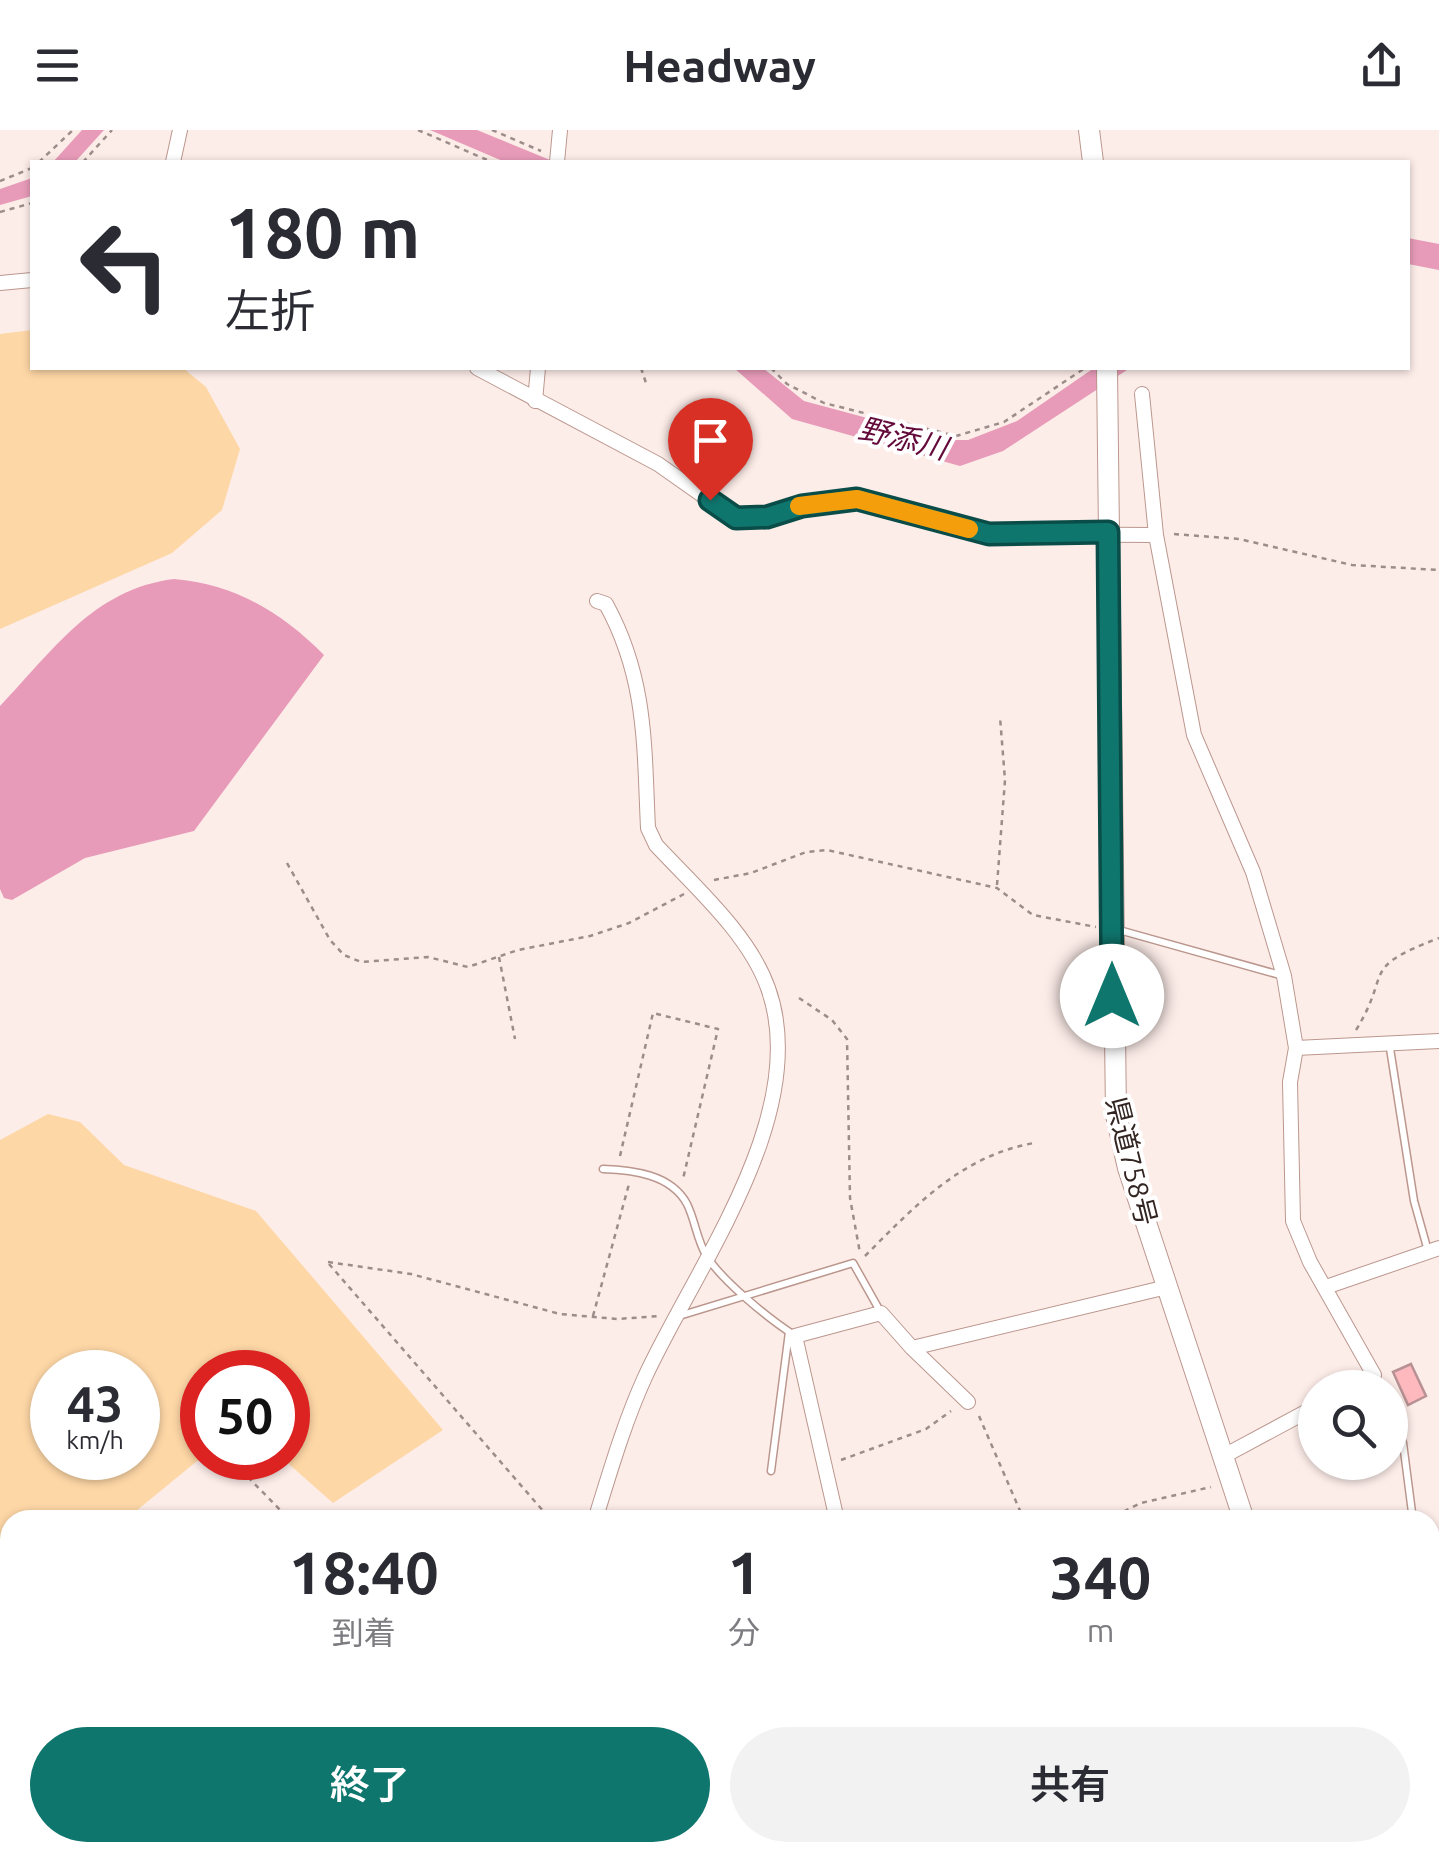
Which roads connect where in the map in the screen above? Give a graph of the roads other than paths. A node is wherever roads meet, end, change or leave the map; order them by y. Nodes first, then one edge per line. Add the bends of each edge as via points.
1 (180, 130) edge
2 (560, 130) edge
3 (1089, 130) edge
4 (558, 158) edge
5 (174, 160) edge
6 (1093, 160) edge
7 (30, 280) edge
8 (0, 283) edge
9 (482, 370) edge
10 (538, 370) edge
11 (1107, 370) edge
12 (1142, 394) dead end
13 (535, 400) junction
14 (1108, 532) junction
15 (1156, 535) junction
16 (597, 601) dead end
17 (1112, 928) junction
18 (1284, 976) junction
19 (1439, 1041) edge
20 (1389, 1042) junction
21 (1296, 1048) junction
22 (603, 1169) dead end
23 (1434, 1250) edge
24 (706, 1255) junction
25 (1166, 1287) junction
26 (1326, 1288) junction
27 (749, 1296) junction
28 (881, 1312) junction
29 (678, 1316) junction
30 (792, 1334) junction
31 (912, 1348) junction
32 (1371, 1370) edge
33 (965, 1400) road end
34 (1298, 1416) edge
35 (1222, 1458) junction
36 (771, 1472) dead end
37 (1408, 1477) edge
38 (598, 1510) edge
39 (835, 1510) edge
40 (1240, 1510) edge
41 (1412, 1510) edge

1 - 5 street
2 - 4 street
3 - 6 main road
7 - 8 street
9 - 13 street
10 - 13 street
11 - 14 main road, 県道758号
12 - 15 street
13 - 14 street via 658,464 736,518 857,499 989,534
14 - 15 street
14 - 17 main road, 県道758号
15 - 18 street via 1194,734 1253,872
16 - 24 street via 618,625 641,692 648,828 746,949 768,988 776,1075 757,1157
17 - 18 lane
17 - 25 main road, 県道758号 via 1116,1116
18 - 21 street
19 - 20 street
20 - 21 street
20 - 23 lane via 1414,1201
21 - 26 street via 1290,1082 1293,1221
22 - 24 lane via 632,1170 668,1184 680,1195
23 - 26 street
24 - 27 lane
24 - 29 street
25 - 31 street
25 - 35 main road, 県道758号
26 - 32 street
27 - 28 lane via 853,1263
27 - 29 lane
27 - 30 lane
28 - 30 street
28 - 31 street
29 - 38 street via 646,1375
30 - 36 lane
30 - 39 street
31 - 33 street
34 - 35 street
35 - 40 main road, 県道758号
37 - 41 lane

